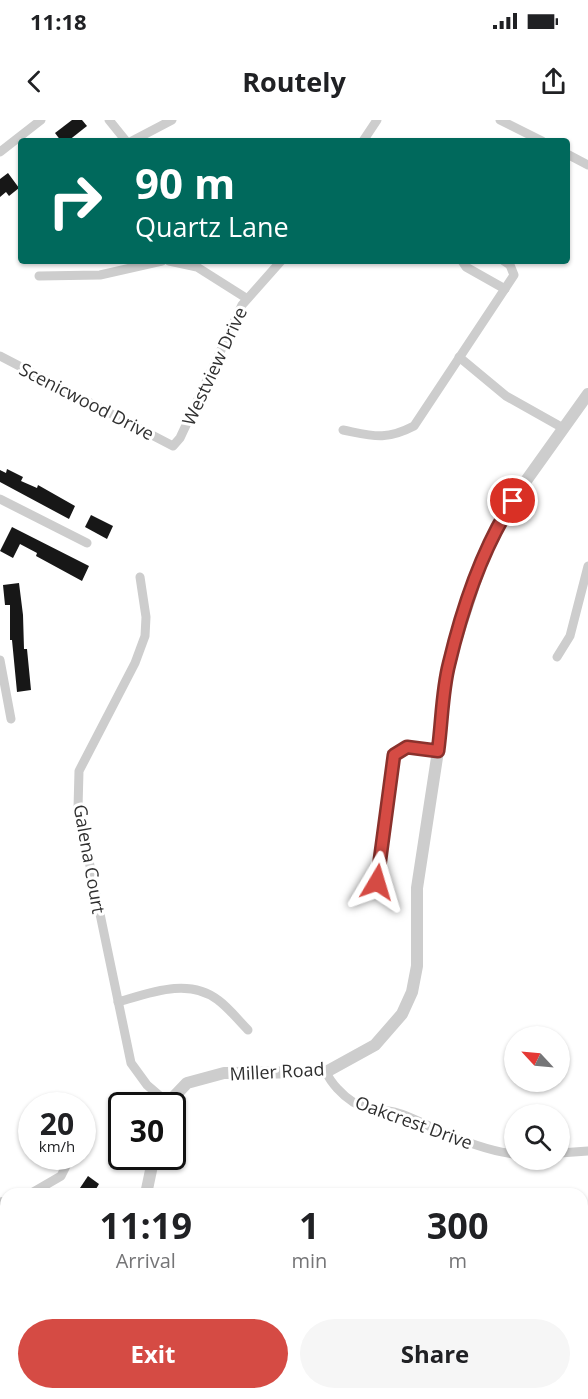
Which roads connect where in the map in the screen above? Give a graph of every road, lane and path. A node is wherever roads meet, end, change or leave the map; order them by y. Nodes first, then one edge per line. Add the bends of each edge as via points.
1 (41, 120) edge
2 (109, 120) edge
3 (172, 120) edge
4 (377, 120) edge
5 (500, 120) edge
6 (124, 138) edge
7 (138, 138) edge
8 (365, 138) edge
9 (536, 138) edge
10 (0, 152) edge
11 (570, 156) edge
12 (588, 165) edge
13 (150, 264) edge
14 (183, 264) edge
15 (278, 264) edge
16 (464, 264) edge
17 (508, 264) edge
18 (39, 276) dead end
19 (505, 289) junction
20 (246, 298) junction
21 (0, 356) edge
22 (459, 357) junction
23 (588, 394) edge
24 (563, 428) junction
25 (342, 429) dead end
26 (173, 446) joint
27 (3, 500) edge
28 (0, 511) edge
29 (87, 543) dead end
30 (588, 566) edge
31 (140, 577) dead end
32 (557, 657) dead end
33 (0, 660) edge
34 (11, 718) dead end
35 (438, 751) junction
36 (377, 882) dead end
37 (118, 1002) junction
38 (248, 1030) dead end
39 (326, 1072) junction
40 (154, 1092) edge
41 (178, 1092) edge
42 (588, 1151) edge
43 (570, 1152) edge
44 (504, 1153) edge
45 (65, 1170) edge
46 (151, 1170) edge
47 (41, 1188) edge
48 (147, 1188) edge

1 - 10 street
2 - 6 street
3 - 7 street
4 - 8 street
5 - 9 street
11 - 12 street
13 - 18 street via 100,276
14 - 20 street via 197,267
15 - 20 street, Westview Drive
16 - 19 street
17 - 19 street via 514,275
19 - 22 street
20 - 26 street, Westview Drive
21 - 26 street, Scenicwood Drive
22 - 24 street via 506,396
22 - 25 street via 414,426 394,436
23 - 24 street, Miller Road
24 - 35 street, Miller Road via 502,518 482,561 448,665
27 - 28 street
27 - 29 street
30 - 32 street via 570,636
31 - 37 street, Galena Court via 145,636 80,771 78,808
33 - 34 street
35 - 36 street via 407,747 394,755
35 - 39 street, Miller Road via 417,888 417,966 412,992 402,1014 375,1045
37 - 38 street via 164,989 203,991 218,1000
37 - 40 street, Galena Court via 131,1063
39 - 41 street, Miller Road via 224,1073 187,1083
39 - 44 street, Oakcrest Drive via 358,1104 398,1113
42 - 43 street
45 - 47 street via 62,1176
46 - 48 street

